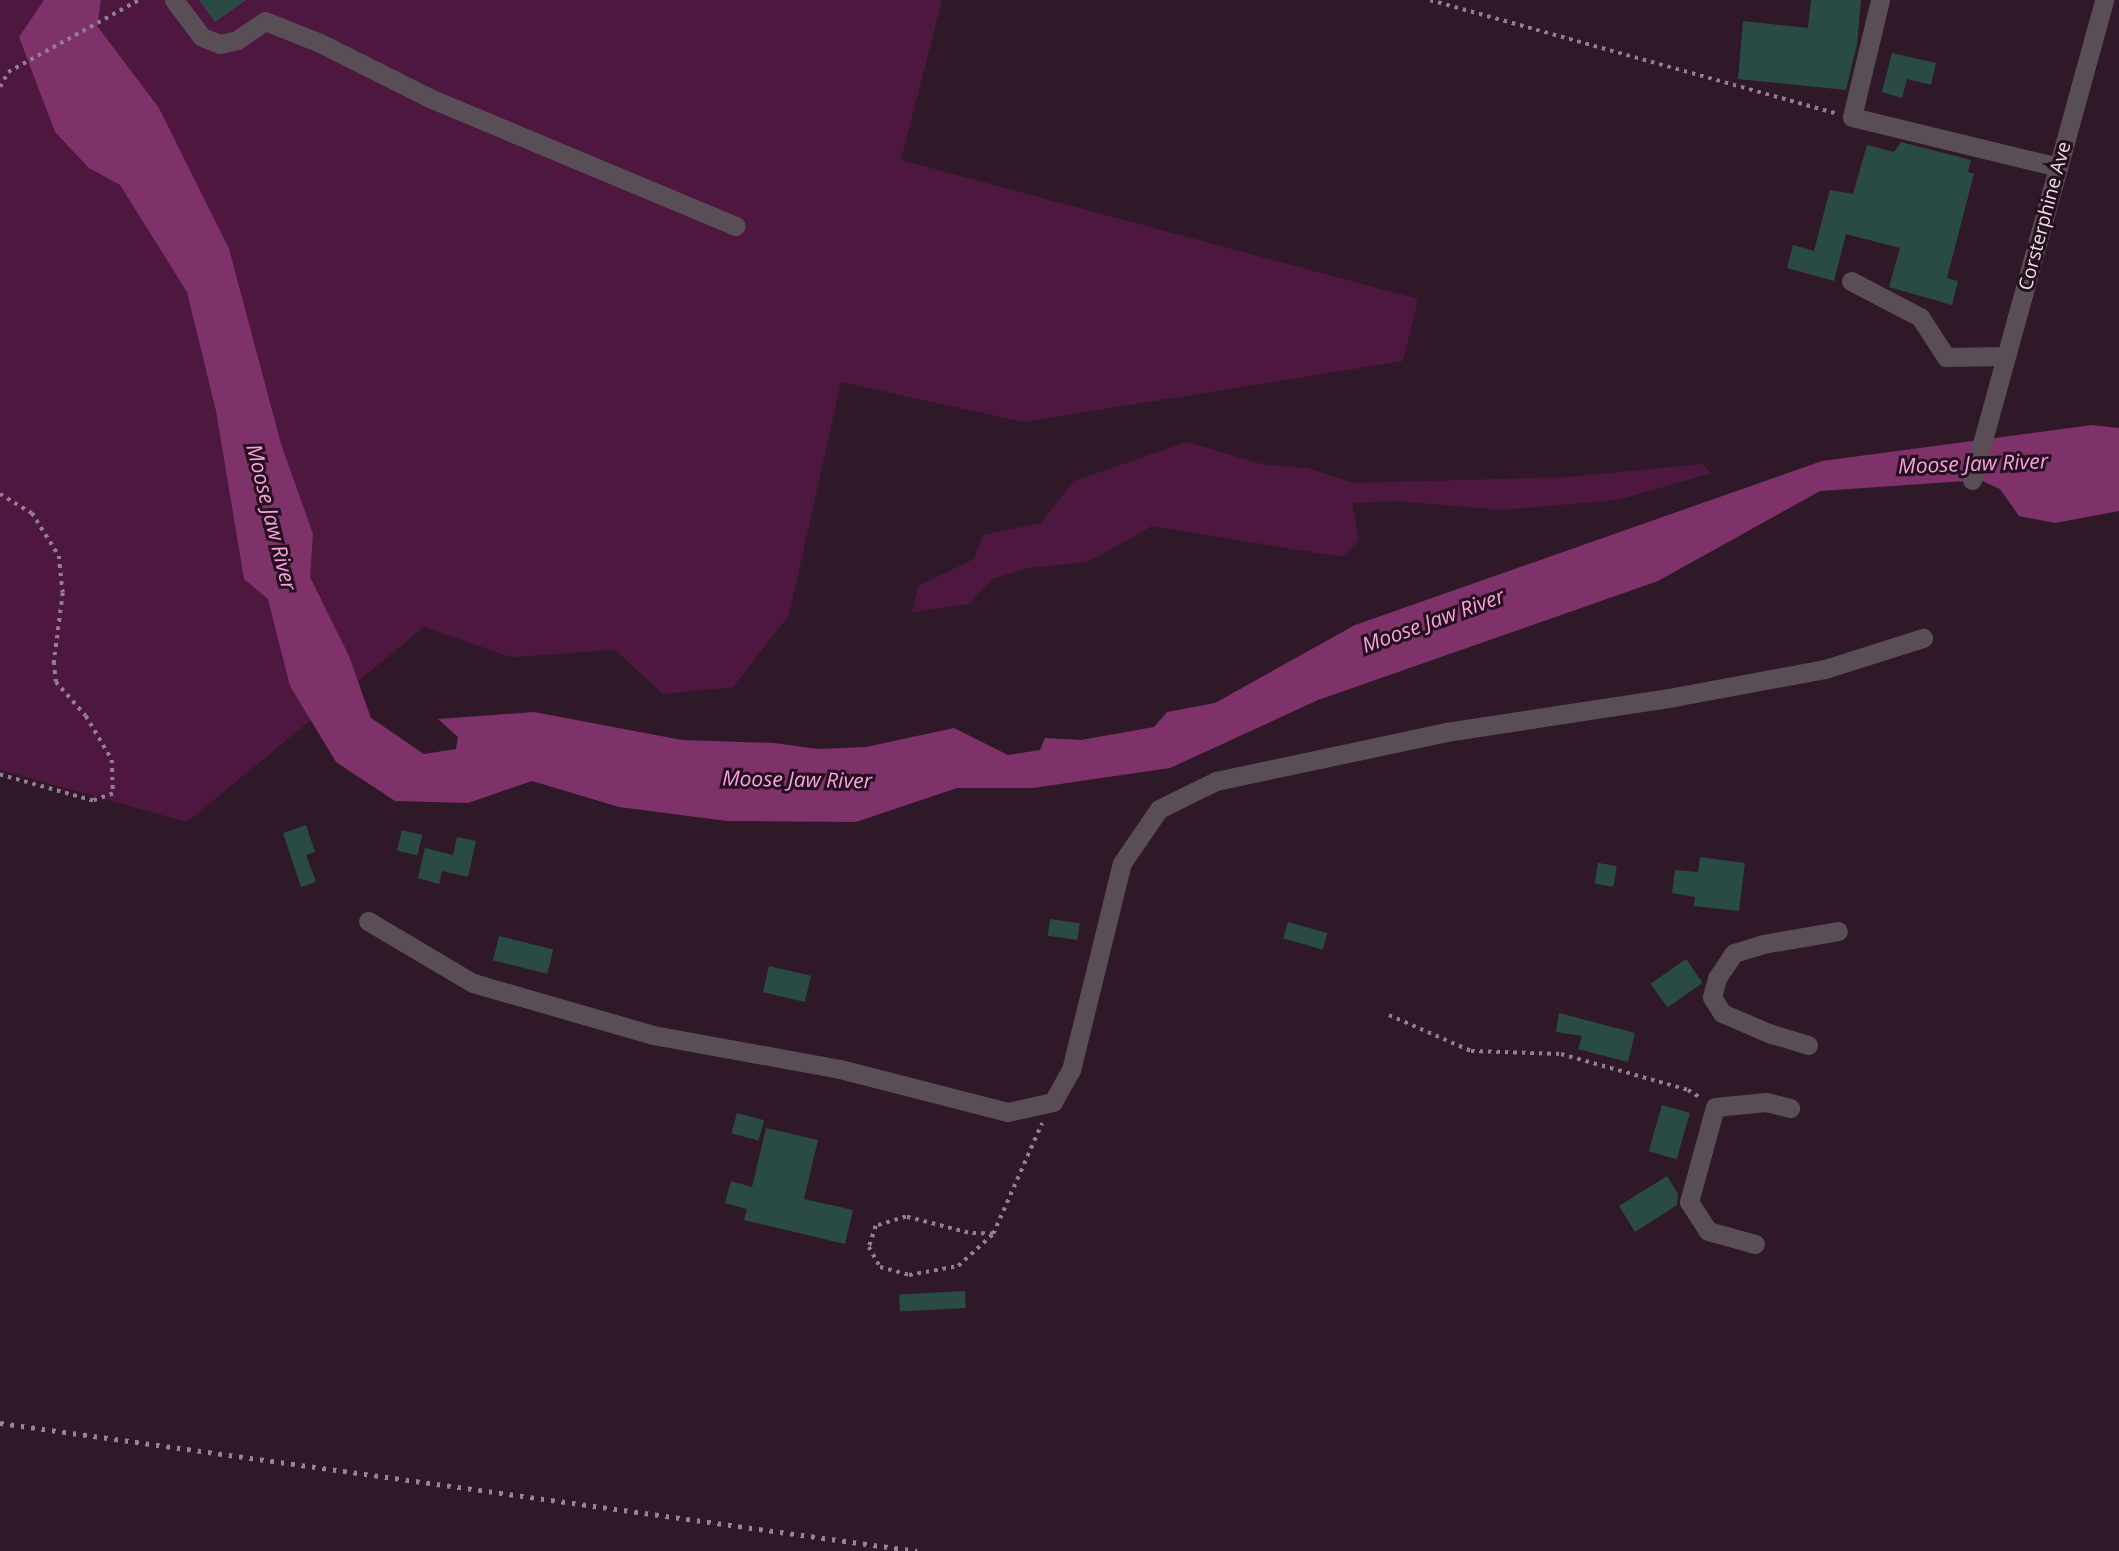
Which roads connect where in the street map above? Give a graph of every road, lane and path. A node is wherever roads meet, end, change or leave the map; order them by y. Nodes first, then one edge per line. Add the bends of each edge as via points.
1 (139, 0) edge
2 (174, 0) edge
3 (1430, 0) edge
4 (1880, 0) edge
5 (2104, 0) edge
6 (0, 87) edge
7 (1852, 117) junction
8 (2058, 167) junction
9 (736, 226) dead end
10 (1851, 281) dead end
11 (2006, 356) junction
12 (1972, 480) dead end
13 (0, 494) edge
14 (1923, 638) dead end
15 (0, 775) edge
16 (368, 921) dead end
17 (1838, 931) dead end
18 (1389, 1015) dead end
19 (1808, 1045) dead end
20 (1053, 1102) junction
21 (1715, 1107) junction
22 (1790, 1108) dead end
23 (993, 1234) junction
24 (1755, 1244) dead end

1 - 6 path via 8,72
2 - 9 street via 202,37 220,44 237,40 265,21 432,99
3 - 7 path
4 - 7 street
5 - 8 street, Corsterphine Ave
7 - 8 street
8 - 11 street, Corsterphine Ave
10 - 11 street via 1920,317 1946,357
11 - 12 street, Corsterphine Ave
13 - 15 path via 32,513 59,556 63,593 54,662 56,682 86,716 112,760 113,794 93,801
14 - 20 street via 1825,669 1446,732 1216,781 1159,809 1122,863 1071,1070
16 - 20 street via 473,983 653,1035 840,1069 1008,1112
17 - 19 street via 1734,953 1717,978 1712,997 1722,1013
18 - 21 path via 1471,1051 1561,1054 1688,1090
20 - 23 path
21 - 22 street via 1766,1102
21 - 24 street via 1689,1202 1708,1231
23 - 23 path via 958,1266 909,1275 880,1267 870,1247 876,1226 906,1217 968,1233

